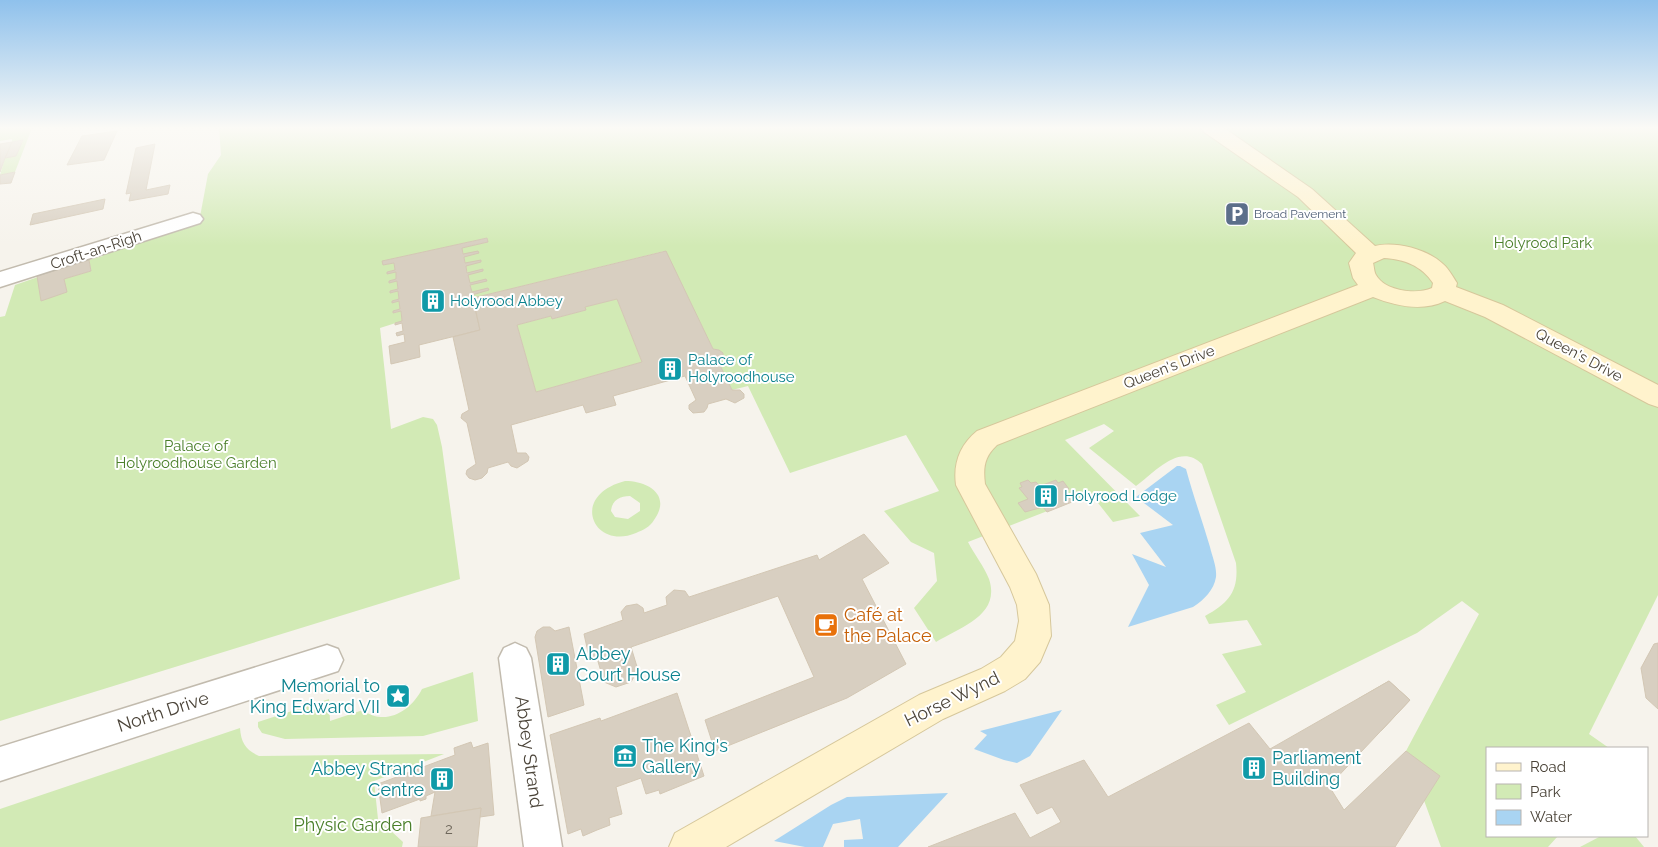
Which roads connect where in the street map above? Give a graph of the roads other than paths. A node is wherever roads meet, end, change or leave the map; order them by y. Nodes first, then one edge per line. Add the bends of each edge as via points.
1 (1268, 168) edge
2 (193, 219) dead end
3 (1370, 254) junction
4 (0, 280) edge
5 (1374, 287) junction
6 (1443, 291) junction
7 (1658, 397) edge
8 (970, 458) joint
9 (515, 658) dead end
10 (327, 660) dead end
11 (0, 764) edge
12 (543, 847) edge
13 (689, 847) edge

1 - 3 street via 1305,193
2 - 4 street, Croft-an-Righ
3 - 5 street via 1362,260 1360,268
3 - 6 street via 1390,251 1421,260 1439,273 1444,282
5 - 6 street via 1414,300 1429,300
5 - 8 street, Queen's Drive via 987,438
6 - 7 street, Queen's Drive via 1494,311
8 - 13 street, Horse Wynd via 972,485 1033,605 1036,621 1028,651 1013,668 993,680 931,707
9 - 12 street, Abbey Strand
10 - 11 street, North Drive

